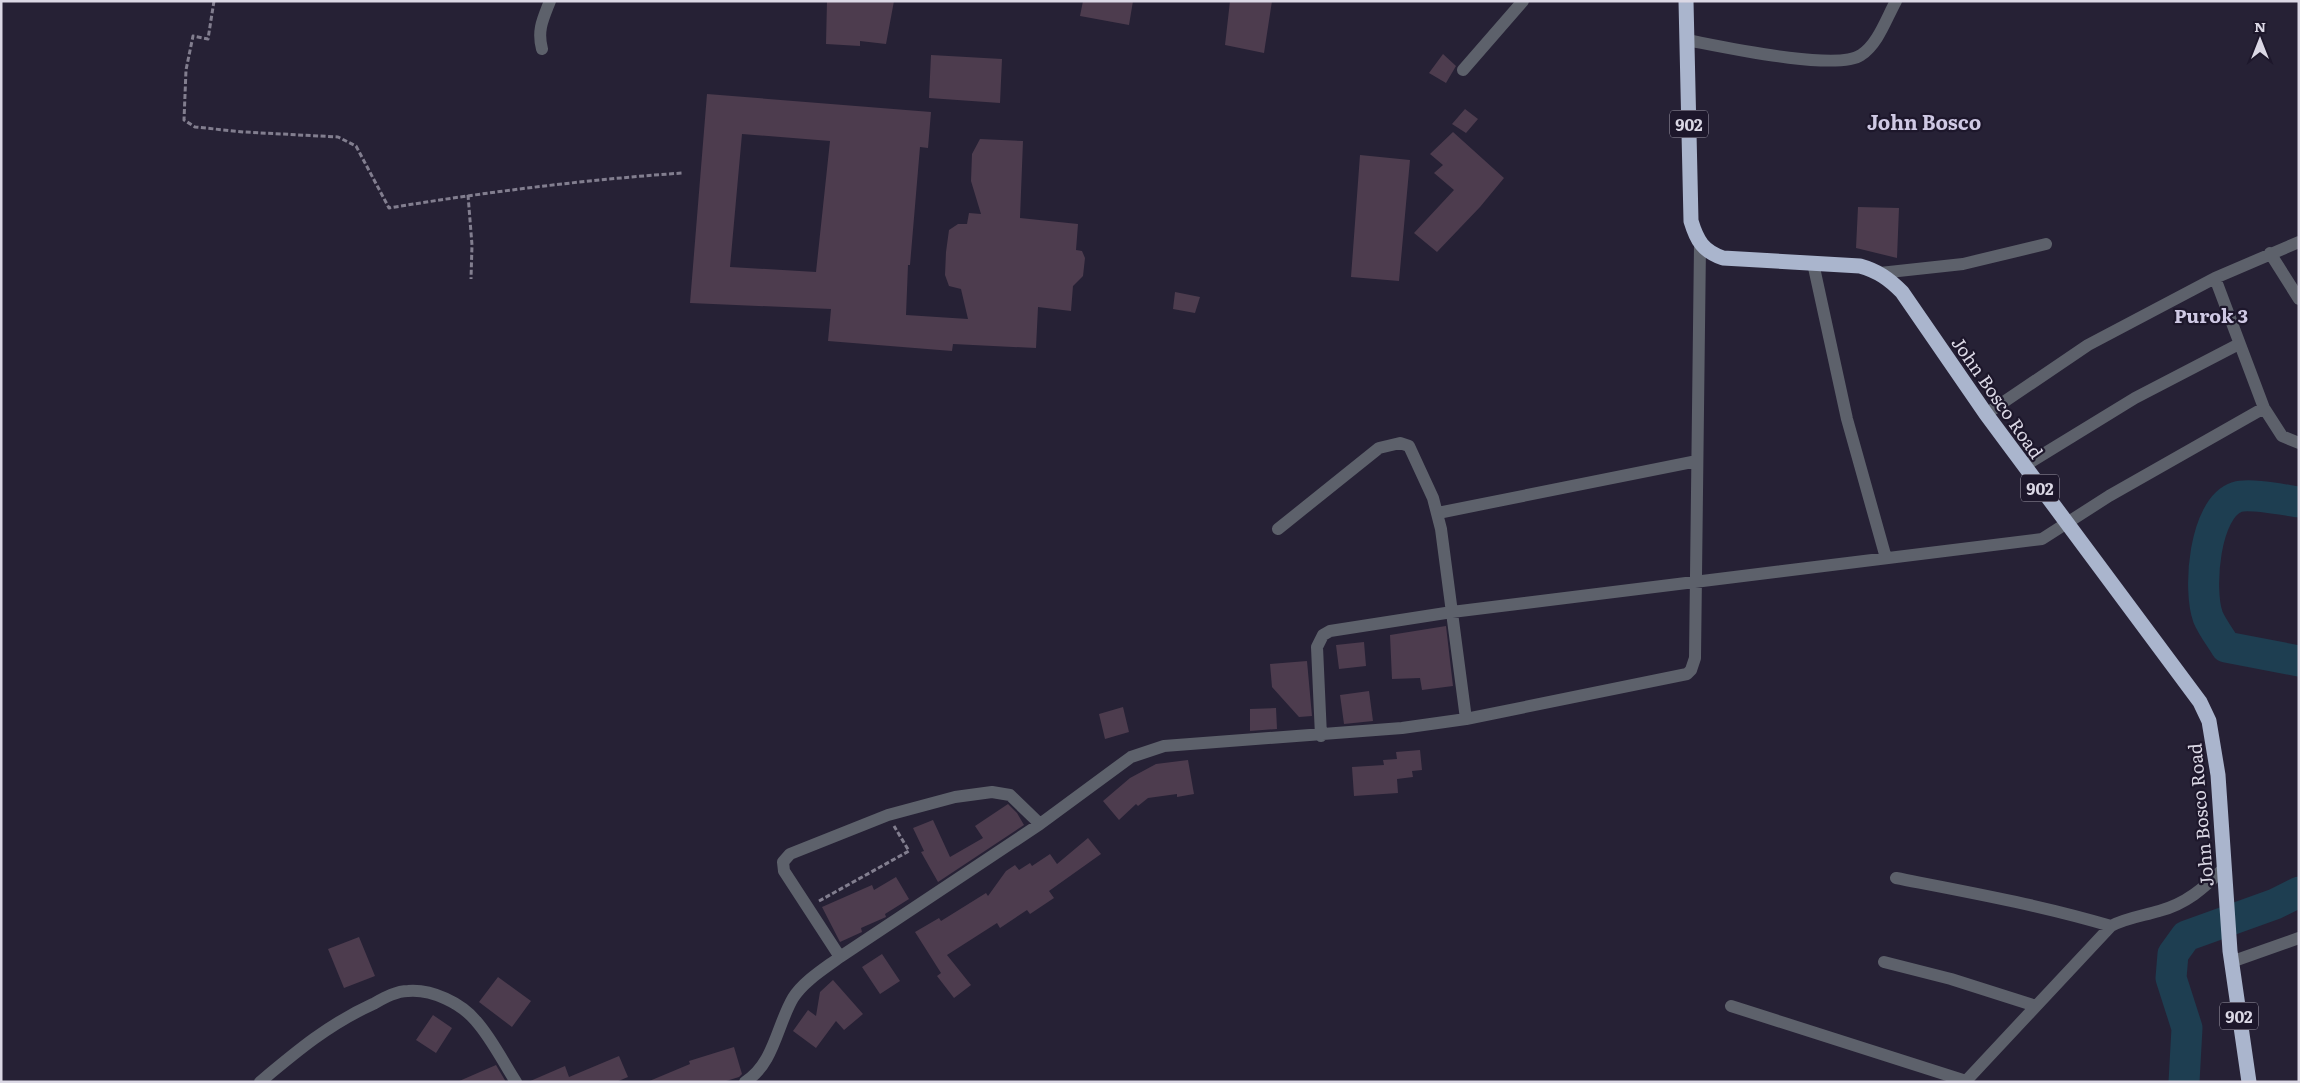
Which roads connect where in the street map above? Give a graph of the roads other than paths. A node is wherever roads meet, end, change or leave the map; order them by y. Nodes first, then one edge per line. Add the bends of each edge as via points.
1 (550, 1) edge
2 (1523, 1) edge
3 (1686, 1) edge
4 (1896, 1) edge
5 (1687, 40) junction
6 (542, 49) dead end
7 (1463, 70) dead end
8 (2299, 235) edge
9 (2046, 244) dead end
10 (2294, 244) edge
11 (1700, 245) junction
12 (2270, 253) junction
13 (1813, 263) junction
14 (1880, 273) junction
15 (2215, 278) junction
16 (2299, 299) edge
17 (2239, 344) junction
18 (2264, 408) junction
19 (1986, 414) junction
20 (2299, 443) edge
21 (1697, 461) junction
22 (2024, 466) junction
23 (1438, 513) junction
24 (2067, 525) junction
25 (1278, 529) dead end
26 (1886, 558) junction
27 (1695, 582) junction
28 (1452, 612) junction
29 (1466, 719) junction
30 (1321, 736) junction
31 (1040, 824) junction
32 (2223, 869) junction
33 (1896, 878) dead end
34 (2110, 926) junction
35 (2299, 938) edge
36 (2230, 956) junction
37 (840, 957) junction
38 (1884, 962) dead end
39 (1731, 1006) dead end
40 (2036, 1006) junction
41 (1965, 1081) edge
42 (260, 1082) edge
43 (516, 1082) edge
44 (745, 1082) edge
45 (2249, 1082) edge

1 - 6 street via 540,25
2 - 7 street
3 - 5 highway, 902
4 - 5 street via 1874,42 1853,59 1796,58
5 - 11 highway, 902 via 1691,221
8 - 10 street
9 - 14 street via 1963,264
10 - 12 street
11 - 13 highway, John Bosco Road / 902 via 1711,254 1724,258
11 - 21 street
12 - 15 street
12 - 16 street
13 - 14 highway, John Bosco Road / 902 via 1860,266
13 - 26 street via 1847,419
14 - 19 highway, John Bosco Road / 902 via 1902,292
15 - 17 street
15 - 19 street via 2088,345
17 - 18 street
17 - 22 street via 2135,398
18 - 20 street via 2282,436
18 - 24 street via 2109,496
19 - 22 highway, John Bosco Road / 902
21 - 23 street
21 - 27 street
22 - 24 highway, John Bosco Road / 902
23 - 25 street via 1409,446 1394,444 1379,448
23 - 28 street
24 - 26 street via 2042,539
24 - 32 highway, John Bosco Road / 902 via 2186,682 2209,721 2218,775
26 - 27 street
27 - 28 street
27 - 29 street via 1695,658 1687,674
28 - 29 street
28 - 30 street via 1323,634 1317,647
29 - 30 street
30 - 31 street via 1164,746 1148,750 1131,757
31 - 37 street
31 - 37 street via 1010,795 1002,792 955,798 888,815 786,857 784,871
32 - 34 street via 2185,902
32 - 36 highway, John Bosco Road / 902
33 - 34 street via 2073,914
34 - 40 street
35 - 36 street
36 - 45 highway, John Bosco Road / 902
37 - 44 street via 801,987 760,1070
38 - 40 street via 1951,978
39 - 41 street
40 - 41 street
42 - 43 street via 329,1026 389,996 410,990 438,996 465,1011 476,1021

